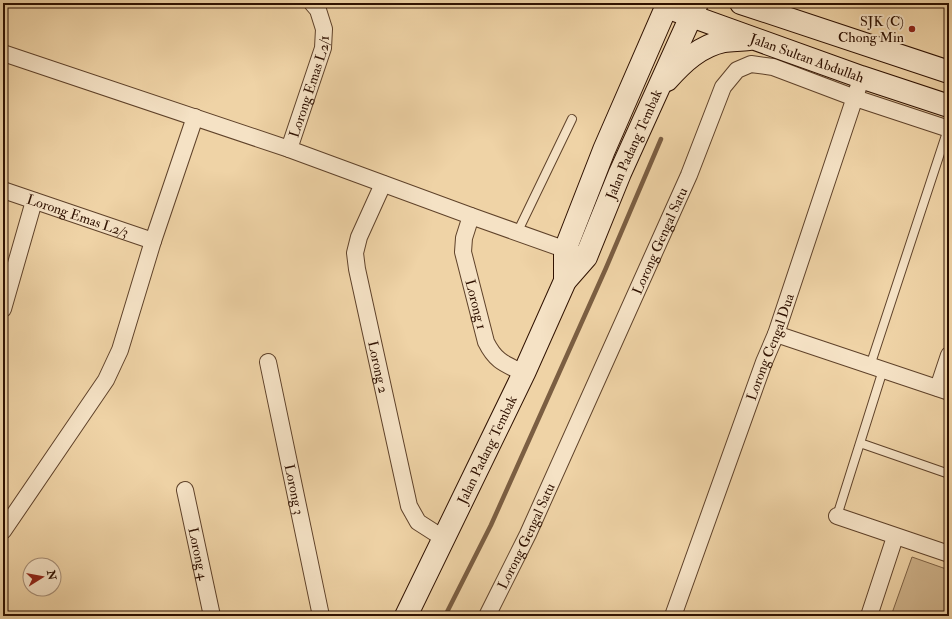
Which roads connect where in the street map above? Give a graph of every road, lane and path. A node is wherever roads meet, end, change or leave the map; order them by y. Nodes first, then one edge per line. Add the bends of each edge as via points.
1 (312, 3) edge
2 (741, 3) edge
3 (667, 5) edge
4 (761, 7) edge
5 (694, 10) edge
6 (752, 39) junction
7 (3, 53) edge
8 (914, 60) junction
9 (949, 72) edge
10 (861, 77) junction
11 (658, 89) junction
12 (855, 98) junction
13 (949, 106) edge
14 (195, 117) junction
15 (572, 119) dead end
16 (948, 129) edge
17 (289, 149) junction
18 (383, 184) junction
19 (3, 190) edge
20 (34, 201) junction
21 (471, 216) junction
22 (517, 233) junction
23 (153, 241) junction
24 (565, 250) junction
25 (586, 257) junction
26 (565, 281) junction
27 (3, 309) edge
28 (776, 334) junction
29 (949, 355) edge
30 (268, 362) dead end
31 (876, 368) junction
32 (524, 374) junction
33 (943, 390) edge
34 (860, 443) junction
35 (949, 474) edge
36 (186, 490) dead end
37 (837, 516) joint
38 (3, 531) edge
39 (895, 537) junction
40 (443, 538) junction
41 (949, 554) edge
42 (212, 616) edge
43 (322, 616) edge
44 (406, 616) edge
45 (487, 616) edge
46 (673, 616) edge
47 (869, 616) edge

1 - 17 street, Lorong Emas L2/1 via 318,10 324,29 324,48
2 - 4 main road
3 - 5 main road, Jalan Sultan Abdullah
3 - 24 main road, Jalan Padang Tembak via 604,150
4 - 8 main road
5 - 6 main road, Jalan Sultan Abdullah
5 - 11 main road, Jalan Padang Tembak
6 - 10 main road, Jalan Sultan Abdullah
6 - 11 main road via 724,41 704,48 686,61
7 - 14 street
8 - 9 main road
8 - 10 main road via 872,68
10 - 12 street, Lorong Cengal Dua
10 - 13 main road, Jalan Sultan Abdullah
11 - 25 main road, Jalan Padang Tembak
12 - 16 street, Lorong Gengal Satu
12 - 28 street, Lorong Cengal Dua
12 - 45 street, Lorong Gengal Satu via 773,67 751,64 737,70 723,87 689,176 528,534
14 - 17 street
14 - 23 street
15 - 22 lane
16 - 31 lane
17 - 18 street
18 - 21 street
18 - 40 street, Lorong 2 via 359,237 355,253 357,269 409,506 418,522
19 - 20 street, Lorong Emas L2/3
20 - 23 street, Lorong Emas L2/3
20 - 27 street
21 - 22 street
21 - 32 street, Lorong 1 via 464,238 463,252 486,342 491,353 500,361
22 - 24 street
23 - 38 street via 120,350 106,380
24 - 25 street
24 - 26 main road, Jalan Padang Tembak
25 - 26 main road, Jalan Padang Tembak
26 - 32 main road, Jalan Padang Tembak
28 - 31 street
28 - 46 street, Lorong Cengal Dua
29 - 33 street
30 - 43 street, Lorong 3
31 - 33 street
31 - 34 lane
32 - 40 main road, Jalan Padang Tembak
34 - 35 lane
34 - 37 lane
36 - 42 street, Lorong 4
37 - 39 street
39 - 41 street
39 - 47 street
40 - 44 main road, Jalan Padang Tembak

